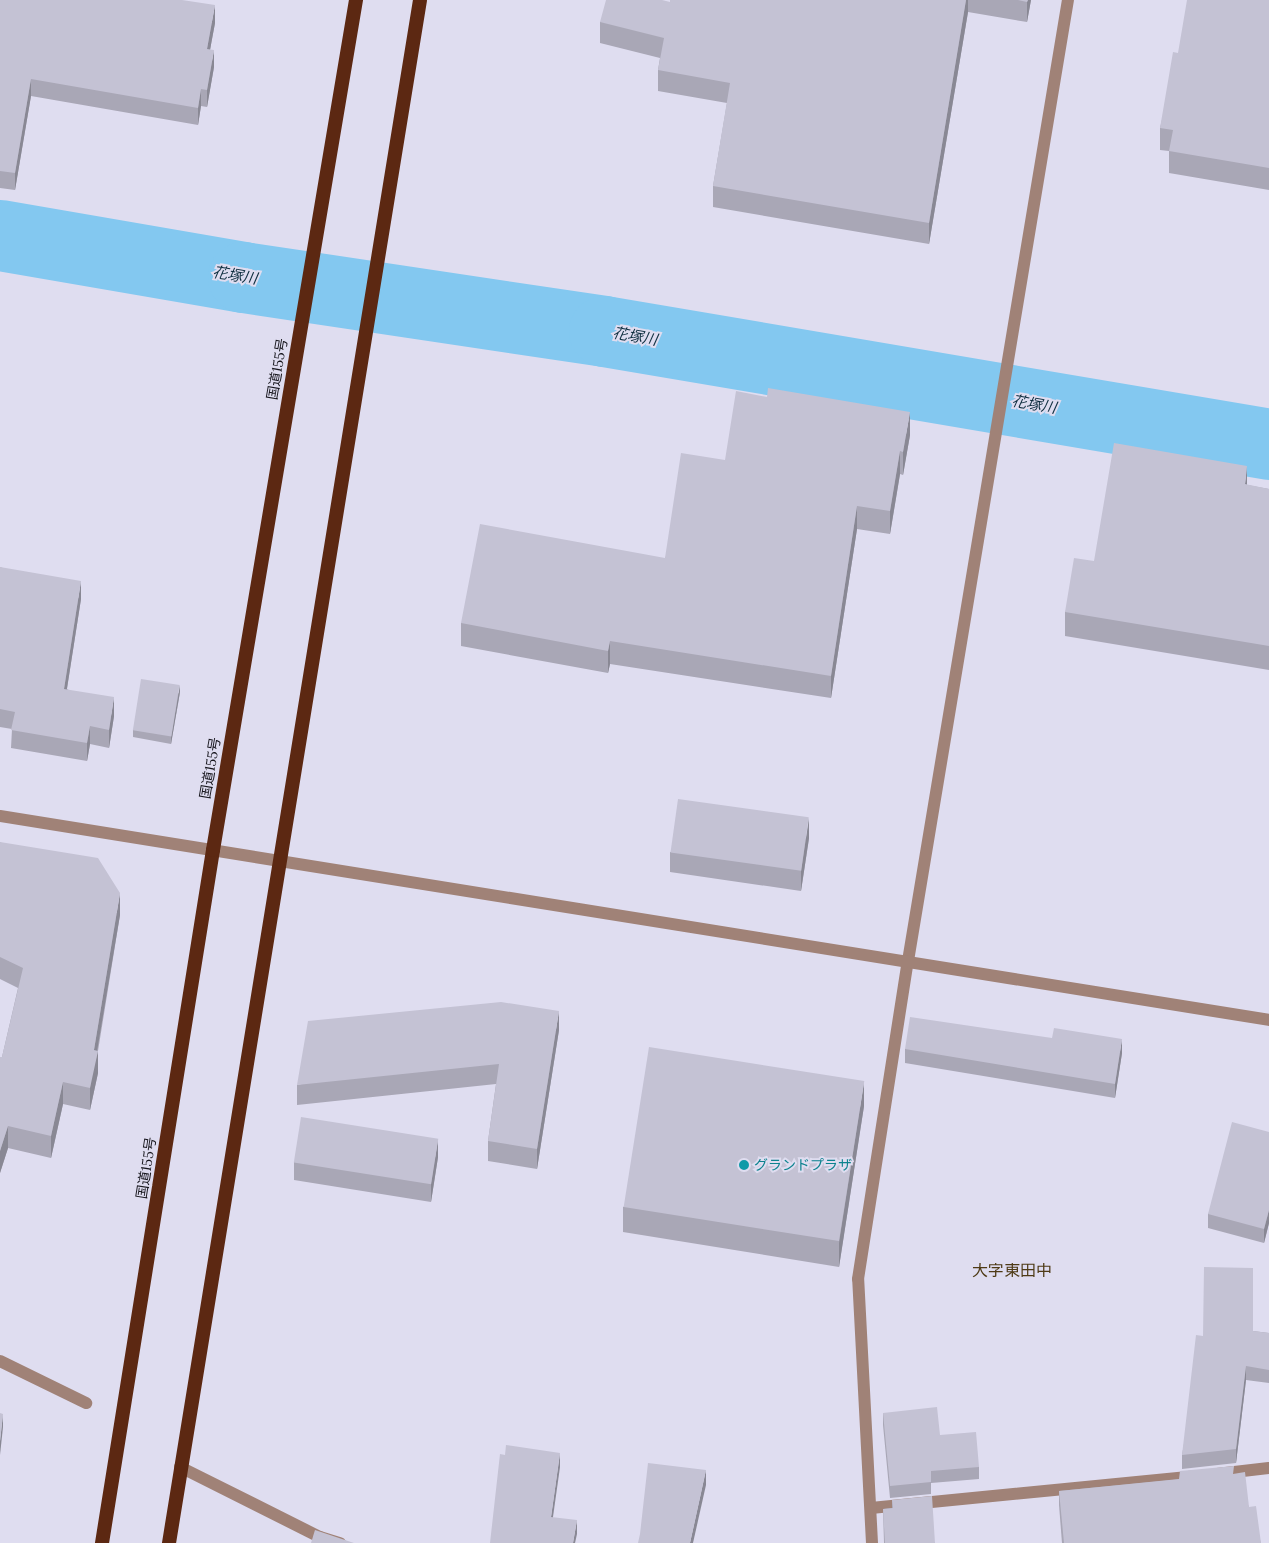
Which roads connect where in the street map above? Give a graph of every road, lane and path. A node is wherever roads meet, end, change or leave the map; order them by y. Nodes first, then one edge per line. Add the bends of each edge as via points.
1 (356, 0) edge
2 (420, 0) edge
3 (1068, 0) edge
4 (0, 816) edge
5 (213, 850) junction
6 (281, 861) junction
7 (908, 961) junction
8 (1269, 1020) edge
9 (0, 1361) edge
10 (86, 1403) dead end
11 (180, 1468) junction
12 (1269, 1468) edge
13 (871, 1508) junction
14 (102, 1543) edge
15 (169, 1543) edge
16 (340, 1543) edge
17 (872, 1543) edge

1 - 5 highway, 国道155号
2 - 6 highway
3 - 7 street
4 - 5 street
5 - 6 street
5 - 14 highway, 国道155号
6 - 7 street
6 - 11 highway
7 - 8 street
7 - 13 street via 858,1279
9 - 10 street
11 - 15 highway
11 - 16 street via 320,1537
12 - 13 street
13 - 17 street

